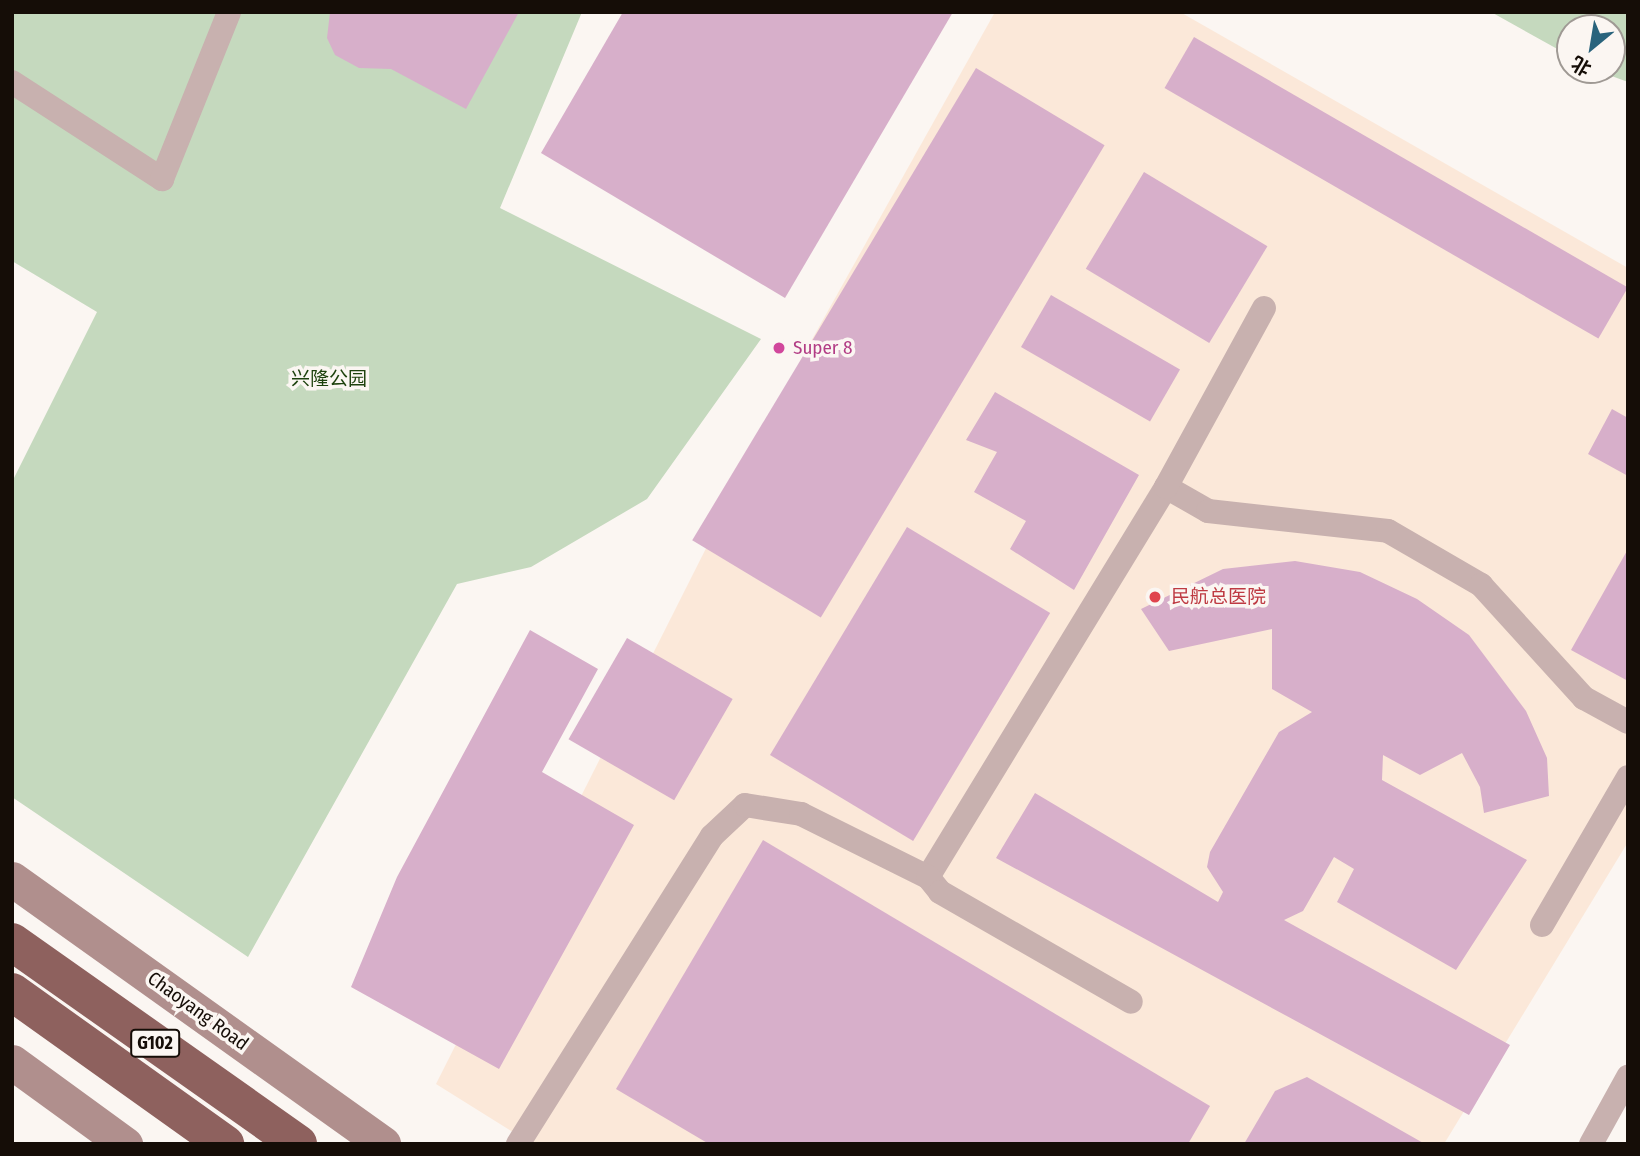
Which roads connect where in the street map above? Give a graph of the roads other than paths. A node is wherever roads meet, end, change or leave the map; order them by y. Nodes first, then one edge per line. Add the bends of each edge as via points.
1 (229, 12) edge
2 (12, 82) edge
3 (1264, 308) dead end
4 (1166, 487) junction
5 (1628, 722) edge
6 (1628, 777) edge
7 (928, 877) junction
8 (12, 879) edge
9 (1542, 925) dead end
10 (12, 942) edge
11 (12, 992) edge
12 (1131, 1002) dead end
13 (12, 1062) edge
14 (1628, 1077) edge
15 (125, 1144) edge
16 (225, 1144) edge
17 (298, 1144) edge
18 (383, 1144) edge
19 (518, 1144) edge
20 (1591, 1144) edge

1 - 2 street via 162,179
3 - 4 street
4 - 5 street via 1208,511 1388,531 1481,585 1584,698
4 - 7 street
6 - 9 street
7 - 12 street via 940,892
7 - 19 street via 801,814 746,805 712,836
8 - 18 street, Chaoyang Road
10 - 17 highway, G102
11 - 16 highway, G102
13 - 15 street
14 - 20 street

